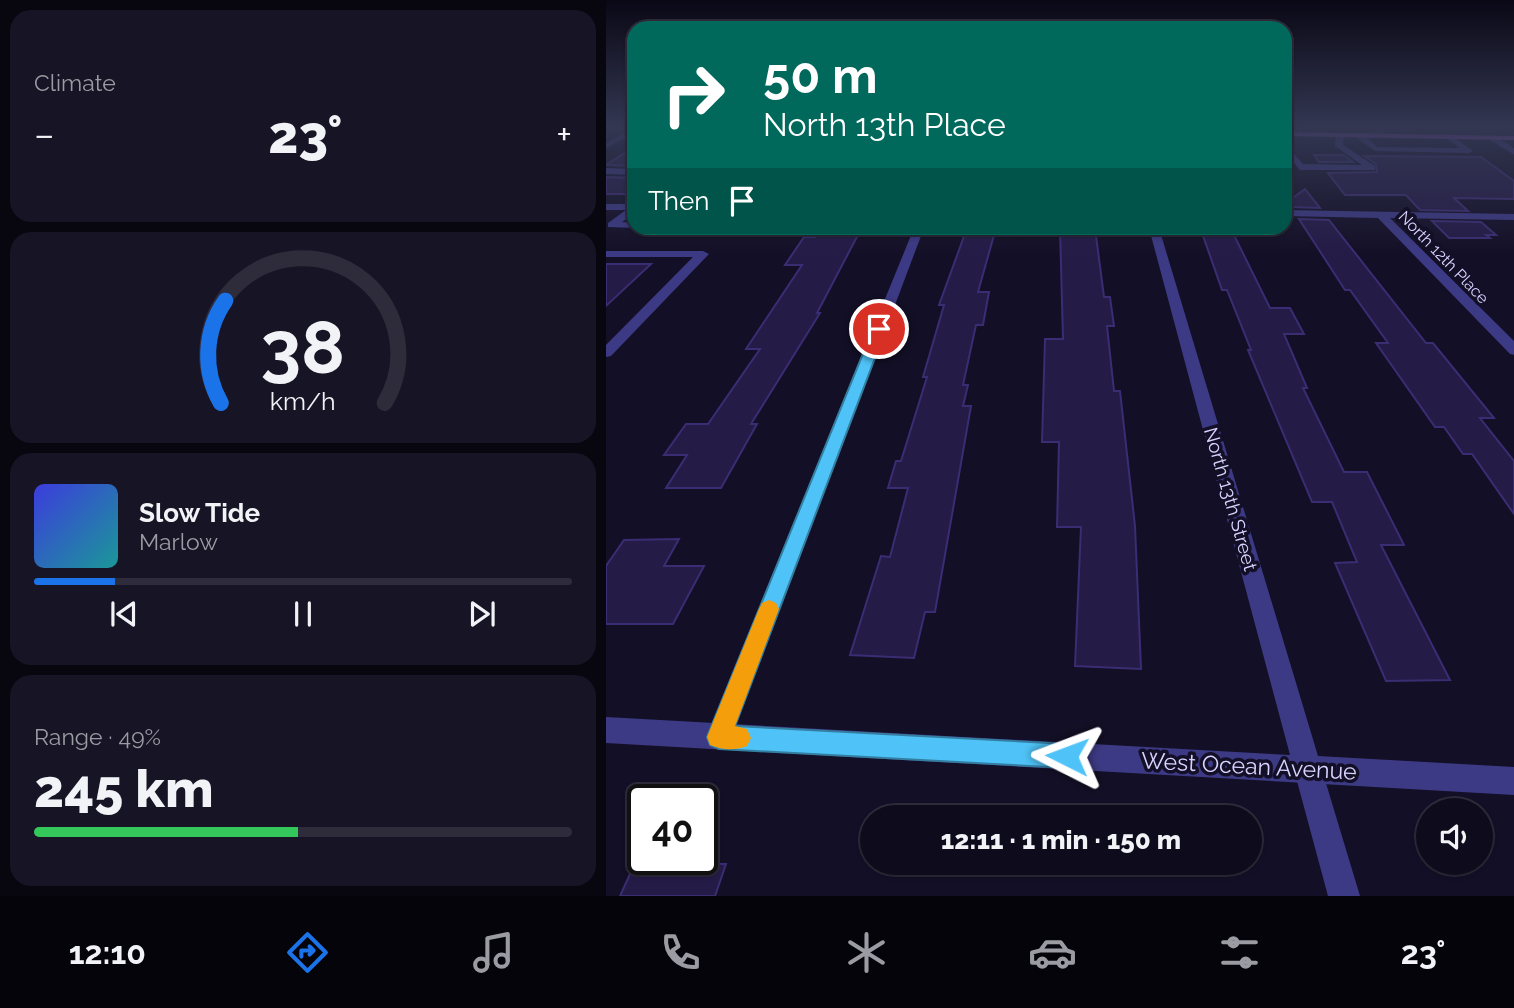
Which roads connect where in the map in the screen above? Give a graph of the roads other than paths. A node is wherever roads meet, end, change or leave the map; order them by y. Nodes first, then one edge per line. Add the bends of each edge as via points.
1 (606, 171) edge
2 (627, 172) edge
3 (606, 207) edge
4 (627, 208) edge
5 (627, 213) edge
6 (1292, 213) edge
7 (1381, 215) junction
8 (1514, 217) edge
9 (627, 226) edge
10 (916, 235) edge
11 (1156, 235) edge
12 (606, 254) edge
13 (1514, 351) edge
14 (606, 353) edge
15 (606, 730) edge
16 (719, 737) junction
17 (1308, 770) junction
18 (1514, 781) edge
19 (1344, 896) edge

1 - 2 street
3 - 4 street
5 - 9 street via 612,225
6 - 7 street
7 - 8 street
7 - 13 street, North 12th Place
10 - 16 street
11 - 17 street, North 13th Street
12 - 14 street via 703,254
15 - 16 street, West Ocean Avenue
16 - 17 street, West Ocean Avenue
17 - 18 street, West Ocean Avenue
17 - 19 street, North 13th Street

